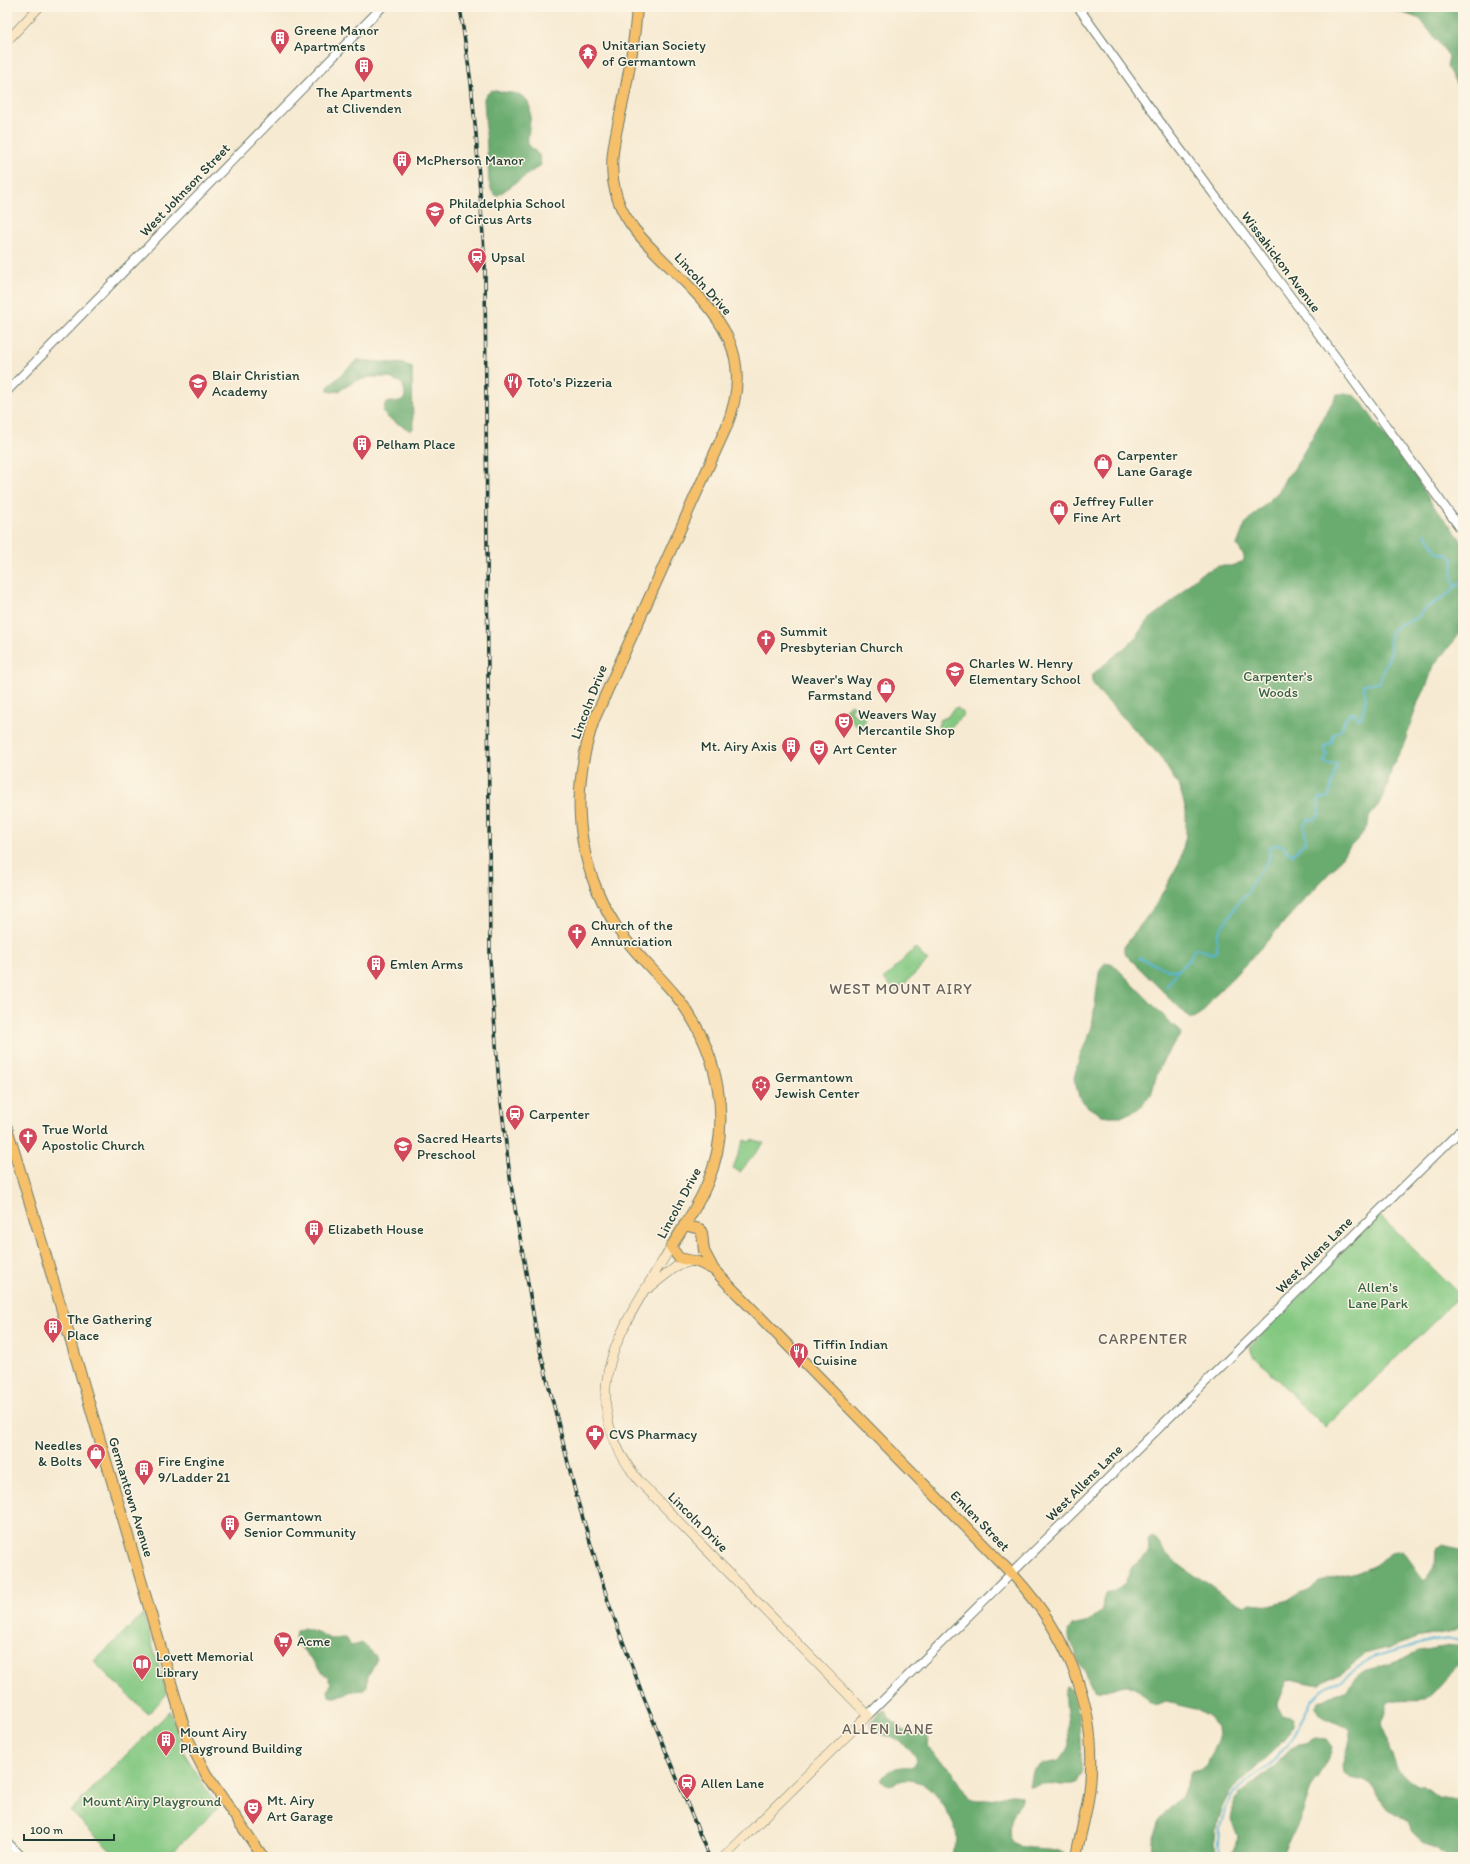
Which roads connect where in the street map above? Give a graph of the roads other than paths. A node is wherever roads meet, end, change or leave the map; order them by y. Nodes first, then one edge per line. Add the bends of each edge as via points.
1 (39, 7) edge
2 (382, 7) edge
3 (637, 7) edge
4 (1078, 7) edge
5 (7, 41) edge
6 (7, 391) edge
7 (1463, 532) edge
8 (7, 1128) edge
9 (1463, 1128) edge
10 (684, 1226) junction
11 (702, 1245) junction
12 (671, 1247) junction
13 (692, 1261) junction
14 (714, 1270) junction
15 (644, 1291) junction
16 (1012, 1573) junction
17 (868, 1715) junction
18 (7, 1842) edge
19 (22, 1857) edge
20 (263, 1857) edge
21 (724, 1857) edge
22 (1076, 1857) edge

1 - 5 main road
2 - 6 street, West Johnson Street
3 - 10 main road, Lincoln Drive via 630,67 612,155 616,197 627,221 638,235 705,303 722,325 735,359 737,388 734,407 726,428 594,720 583,760 579,808 586,857 594,884 608,912 632,948 664,981 685,1008 701,1036 716,1079 721,1114 718,1150 707,1184
4 - 7 street, Wissahickon Avenue
8 - 20 main road, Germantown Avenue via 187,1737 204,1770
9 - 16 street, West Allens Lane
10 - 11 main road, Emlen Street via 700,1229
10 - 12 main road, Lincoln Drive
11 - 13 main road via 700,1253
11 - 14 main road, Emlen Street
12 - 13 main road, Emlen Street via 679,1258
12 - 15 main road, Lincoln Drive
13 - 14 main road, Emlen Street
13 - 15 main road via 677,1266
14 - 16 main road, Emlen Street
15 - 17 main road, Lincoln Drive via 618,1336 607,1373 606,1400 609,1422 622,1458 643,1486
16 - 17 street, West Allens Lane
16 - 22 main road, Emlen Street via 1042,1608 1061,1640 1073,1665 1085,1706 1090,1738 1091,1779
17 - 21 main road, West Allens Lane
18 - 19 street

